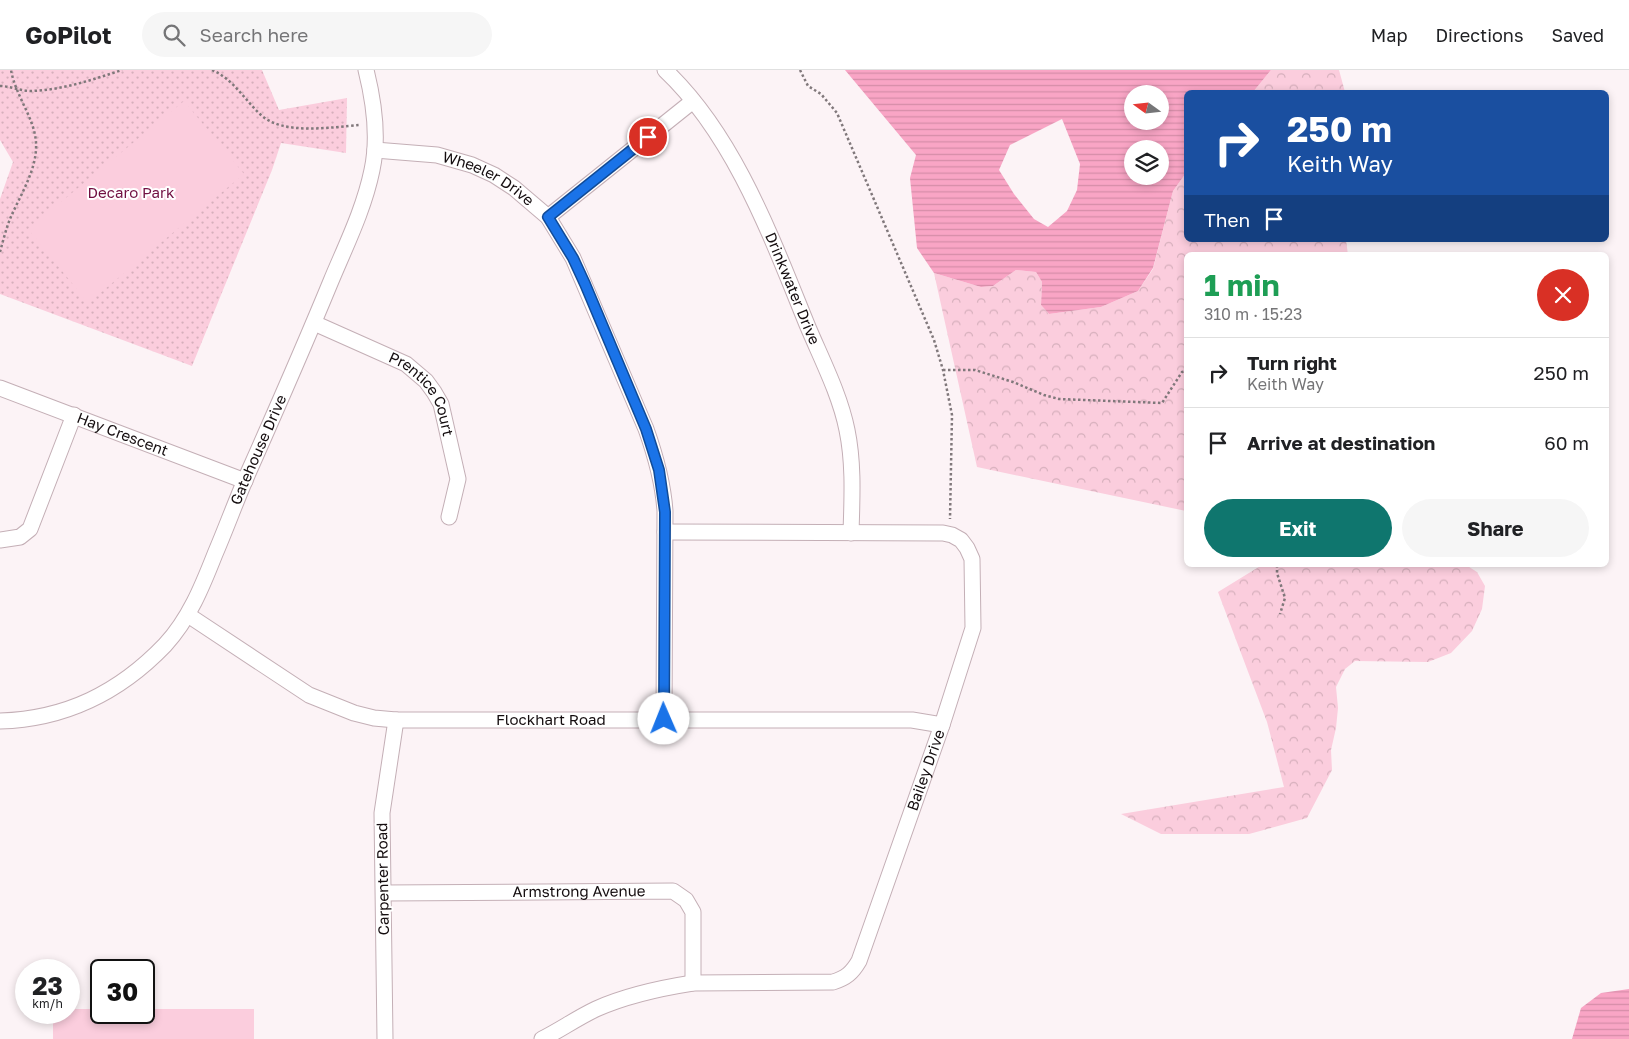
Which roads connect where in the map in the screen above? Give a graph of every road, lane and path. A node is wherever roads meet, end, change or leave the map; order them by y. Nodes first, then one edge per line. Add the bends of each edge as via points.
1 (11, 70) edge
2 (122, 70) edge
3 (212, 70) edge
4 (366, 70) edge
5 (665, 70) edge
6 (800, 70) edge
7 (0, 86) edge
8 (17, 90) junction
9 (693, 101) junction
10 (374, 124) junction
11 (375, 150) junction
12 (548, 217) junction
13 (0, 252) edge
14 (314, 323) junction
15 (943, 370) junction
16 (1184, 372) edge
17 (0, 388) edge
18 (74, 416) junction
19 (245, 481) junction
20 (449, 517) dead end
21 (950, 518) dead end
22 (665, 532) junction
23 (851, 533) junction
24 (0, 540) edge
25 (1277, 567) edge
26 (1280, 614) dead end
27 (188, 615) junction
28 (664, 719) junction
29 (0, 720) edge
30 (396, 720) junction
31 (942, 725) junction
32 (384, 893) junction
33 (693, 982) junction
34 (385, 1039) edge
35 (542, 1039) edge

1 - 8 path
2 - 8 path via 53,89
3 - 10 path via 228,80 272,123 315,128
4 - 10 street, Gatehouse Drive
5 - 9 street, Drinkwater Drive
6 - 15 path via 808,86 821,94 837,113 934,340
7 - 8 path
8 - 13 path via 35,134 36,153
9 - 12 street
9 - 23 street, Drinkwater Drive via 718,133 747,186 833,388 847,428 850,448
10 - 11 street, Gatehouse Drive
11 - 12 street, Wheeler Drive via 437,155 472,165 514,188
11 - 14 street, Gatehouse Drive via 361,207
12 - 22 street, Wheeler Drive via 573,258 646,429 663,490
14 - 19 street, Gatehouse Drive
14 - 20 street, Prentice Court via 406,364 434,392 442,404 458,479
15 - 16 path via 976,370 1059,399 1162,403
15 - 21 path via 952,415
17 - 18 street, Hay Crescent
18 - 19 street, Hay Crescent
18 - 24 street via 30,530 20,537
19 - 27 street, Gatehouse Drive
22 - 23 street, Bailey Drive
22 - 28 street, Wheeler Drive
23 - 31 street, Bailey Drive via 943,533 961,540 968,548 972,559 972,628
25 - 26 path via 1285,598
27 - 29 street, Gatehouse Drive via 138,671 109,692 47,716
27 - 30 street, Flockhart Road via 309,695 354,713
28 - 30 street, Flockhart Road
28 - 31 street, Flockhart Road via 912,720
30 - 32 street, Carpenter Road via 382,812
31 - 33 street, Bailey Drive via 853,972 833,982
32 - 33 street, Armstrong Avenue via 673,891 686,900 693,912
32 - 34 street, Carpenter Road
33 - 35 street, Bailey Drive via 609,1004

